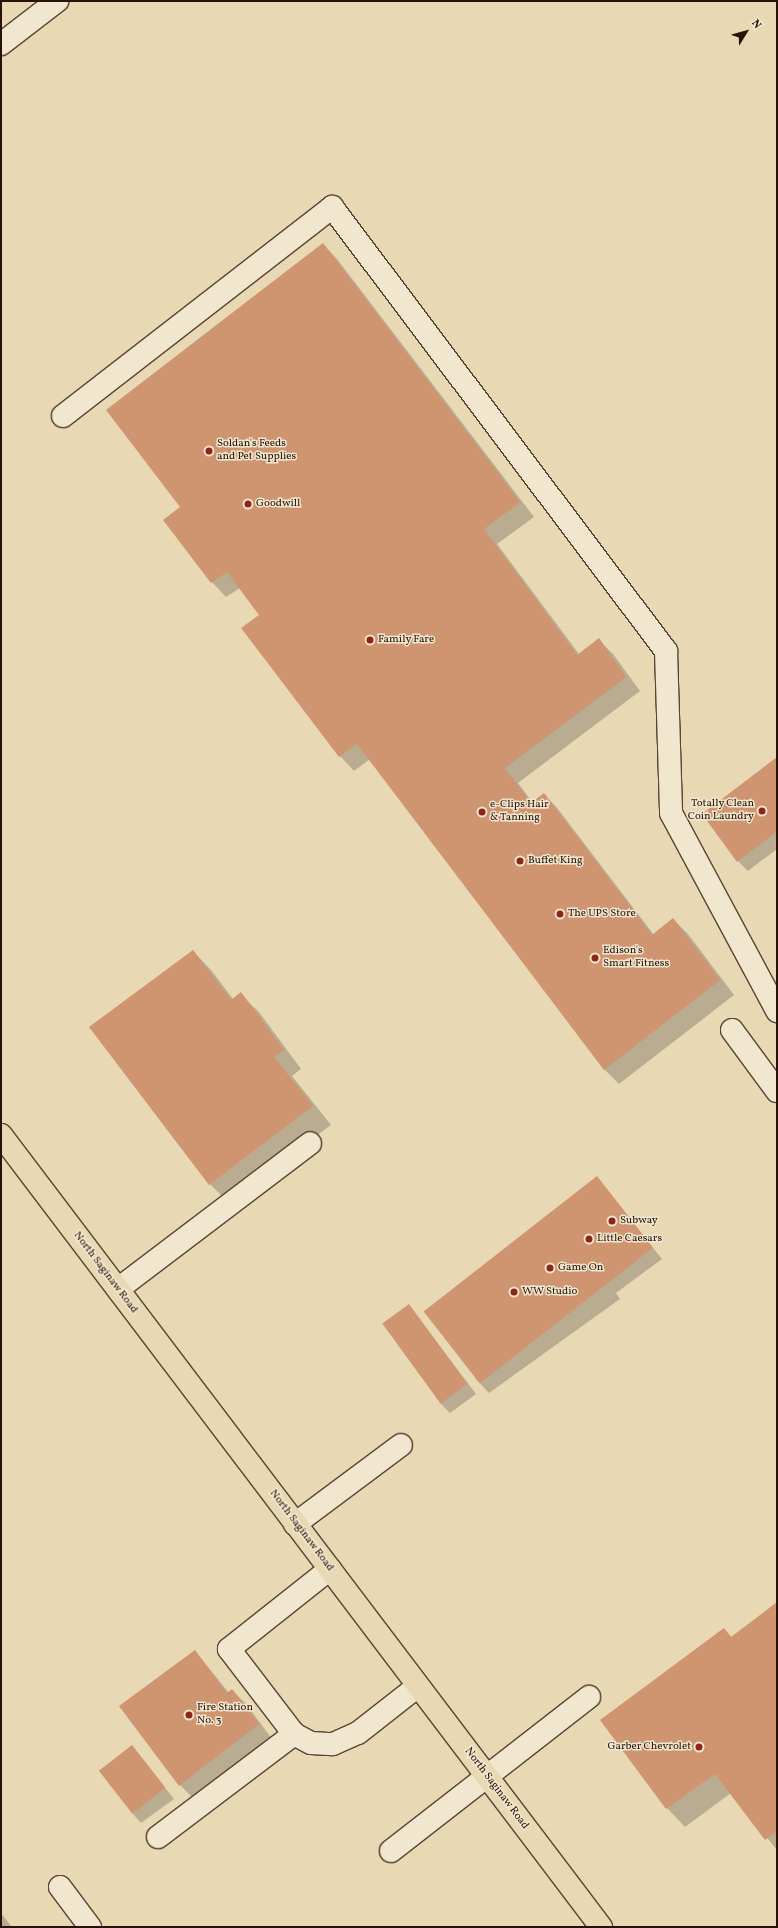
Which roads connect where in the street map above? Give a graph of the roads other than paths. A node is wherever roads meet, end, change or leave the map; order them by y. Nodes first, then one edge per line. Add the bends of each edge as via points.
1 (57, 1) edge
2 (1, 44) edge
3 (63, 416) dead end
4 (777, 1011) edge
5 (732, 1030) dead end
6 (777, 1091) edge
7 (1, 1135) edge
8 (310, 1143) dead end
9 (118, 1289) junction
10 (401, 1445) dead end
11 (295, 1524) junction
12 (330, 1569) junction
13 (418, 1686) junction
14 (589, 1697) dead end
15 (294, 1734) junction
16 (488, 1778) junction
17 (158, 1837) dead end
18 (391, 1851) dead end
19 (60, 1887) dead end
20 (90, 1927) edge
21 (601, 1927) edge

1 - 2 street
3 - 4 street via 332,207 666,651 671,813
5 - 6 street
7 - 9 main road, North Saginaw Road
8 - 9 street
9 - 11 main road, North Saginaw Road
10 - 11 street
11 - 12 main road, North Saginaw Road
12 - 13 main road, North Saginaw Road
12 - 15 street via 229,1648
13 - 15 street via 358,1732 333,1744 311,1743
13 - 16 main road, North Saginaw Road
14 - 16 street
15 - 17 street
16 - 18 street
16 - 21 main road, North Saginaw Road
19 - 20 street

